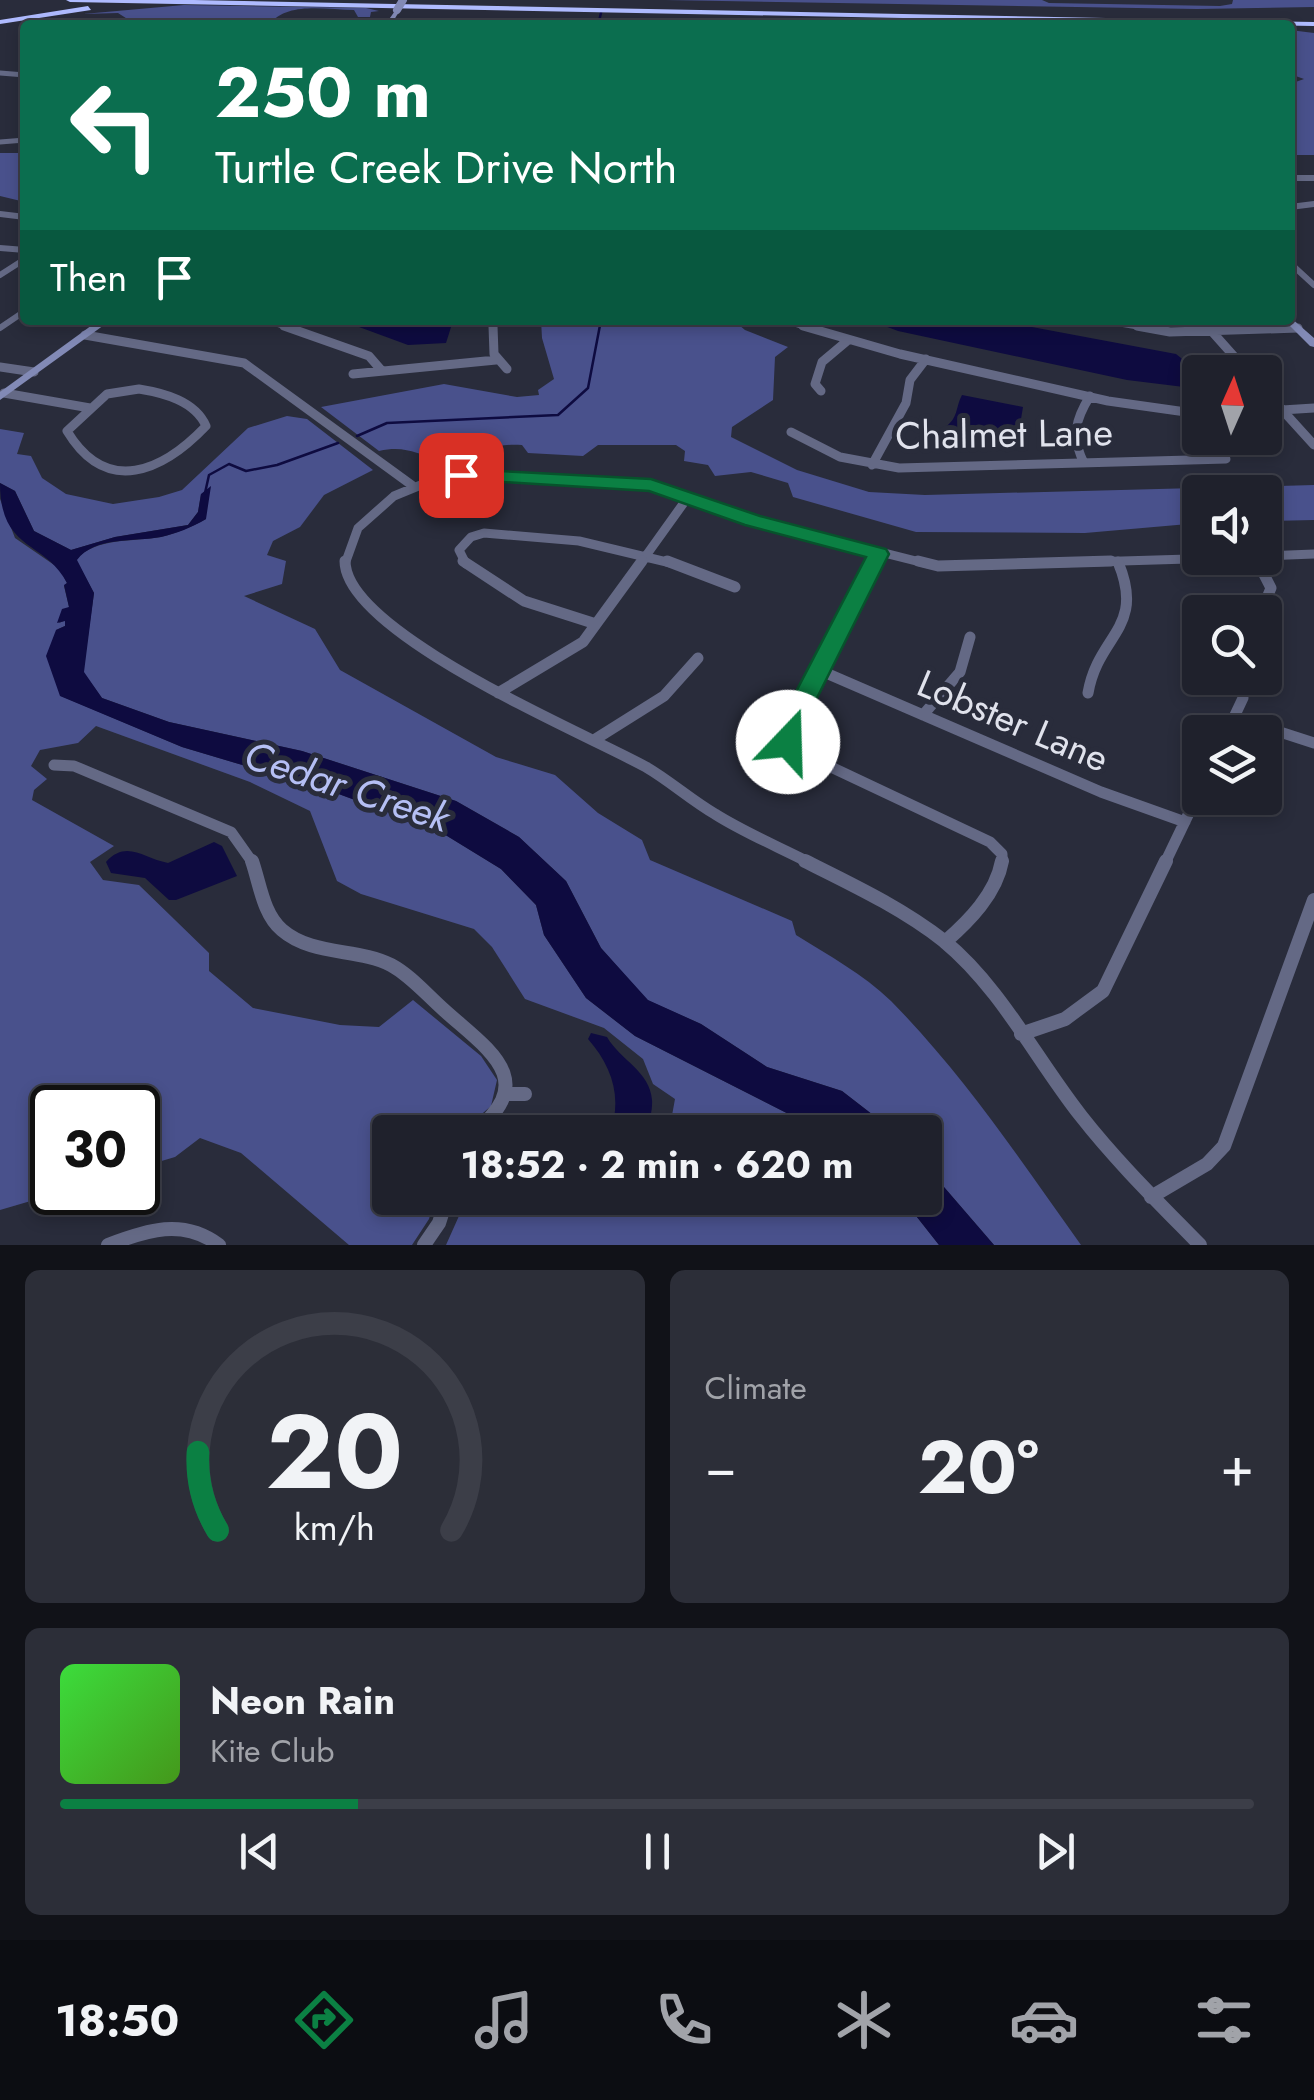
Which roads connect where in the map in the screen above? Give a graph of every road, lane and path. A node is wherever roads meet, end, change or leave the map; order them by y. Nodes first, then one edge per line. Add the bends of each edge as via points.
1 (70, 0) edge
2 (356, 0) edge
3 (266, 3) junction
4 (1314, 16) edge
5 (1146, 19) junction
6 (1167, 20) edge
7 (1278, 20) edge
8 (0, 22) edge
9 (1295, 268) edge
10 (1314, 285) edge
11 (99, 325) edge
12 (280, 325) edge
13 (493, 325) edge
14 (798, 325) edge
15 (1124, 325) edge
16 (1206, 325) edge
17 (1282, 325) edge
18 (1295, 325) edge
19 (1211, 331) junction
20 (85, 335) junction
21 (847, 342) junction
22 (1314, 344) edge
23 (1233, 355) edge
24 (926, 359) junction
25 (496, 360) junction
26 (0, 366) edge
27 (507, 369) dead end
28 (382, 371) junction
29 (34, 372) junction
30 (353, 374) dead end
31 (821, 390) dead end
32 (2, 395) edge
33 (1090, 396) junction
34 (90, 408) junction
35 (1314, 408) edge
36 (1282, 410) joint
37 (1182, 412) edge
38 (791, 432) dead end
39 (1314, 445) edge
40 (1226, 459) dead end
41 (1084, 463) junction
42 (872, 465) junction
43 (414, 486) junction
44 (688, 497) junction
45 (878, 554) junction
46 (1314, 554) edge
47 (1282, 555) edge
48 (645, 557) junction
49 (1182, 560) edge
50 (1118, 562) junction
51 (734, 587) dead end
52 (596, 624) junction
53 (970, 637) dead end
54 (698, 658) dead end
55 (819, 670) junction
56 (498, 693) junction
57 (1088, 693) dead end
58 (923, 714) junction
59 (1282, 733) edge
60 (594, 740) junction
61 (1314, 743) edge
62 (54, 765) dead end
63 (1189, 815) edge
64 (1186, 822) junction
65 (1314, 900) edge
66 (945, 942) junction
67 (1021, 1034) junction
68 (508, 1094) junction
69 (526, 1094) dead end
70 (495, 1115) edge
71 (1152, 1198) junction
72 (442, 1215) edge
73 (108, 1245) edge
74 (219, 1245) edge
75 (424, 1245) edge
76 (1200, 1245) edge

1 - 3 highway
2 - 7 highway
3 - 5 highway
3 - 8 highway via 123,4
4 - 7 highway
5 - 6 highway
5 - 7 highway
9 - 10 street
11 - 20 street
12 - 28 street via 368,356
13 - 25 street
14 - 21 street
15 - 19 street
16 - 19 street
17 - 19 street
18 - 22 street
19 - 23 street
20 - 29 street
20 - 43 street via 244,362
21 - 24 street
21 - 31 street via 819,367 815,384
24 - 33 street
24 - 42 street
25 - 27 street
25 - 28 street
26 - 29 street
28 - 30 street
29 - 32 street
32 - 34 street
33 - 37 street
33 - 41 street via 1072,433
34 - 34 street via 68,435 106,470 123,473 151,468 206,422 172,395 124,389
35 - 36 street
36 - 39 street
38 - 42 street, Chalmet Lane
40 - 41 street, Chalmet Lane
41 - 42 street, Chalmet Lane
43 - 44 street via 494,474 651,486
43 - 56 street via 380,506 354,534 346,573 362,599 436,660
44 - 45 street
44 - 48 street
45 - 50 street via 964,568
45 - 55 street
46 - 47 street
48 - 51 street
48 - 52 street
48 - 52 street via 484,533 458,555 507,595
49 - 50 street
50 - 57 street via 1132,604 1090,677
52 - 56 street via 574,649
53 - 58 street via 960,672
54 - 60 street via 676,690
55 - 58 street, Lobster Lane
55 - 66 street via 788,742 990,842 1002,854 1002,868 972,918
56 - 60 street
58 - 64 street, Lobster Lane
59 - 61 street
60 - 66 street via 732,824 908,914
62 - 68 street via 74,766 239,837 280,930 400,972 498,1058
63 - 64 street
64 - 67 street via 1103,991 1066,1019
65 - 71 street via 1224,1146
66 - 67 street
67 - 71 street
68 - 69 street
68 - 70 street
71 - 76 street
72 - 75 street
73 - 74 street via 172,1227 194,1230

